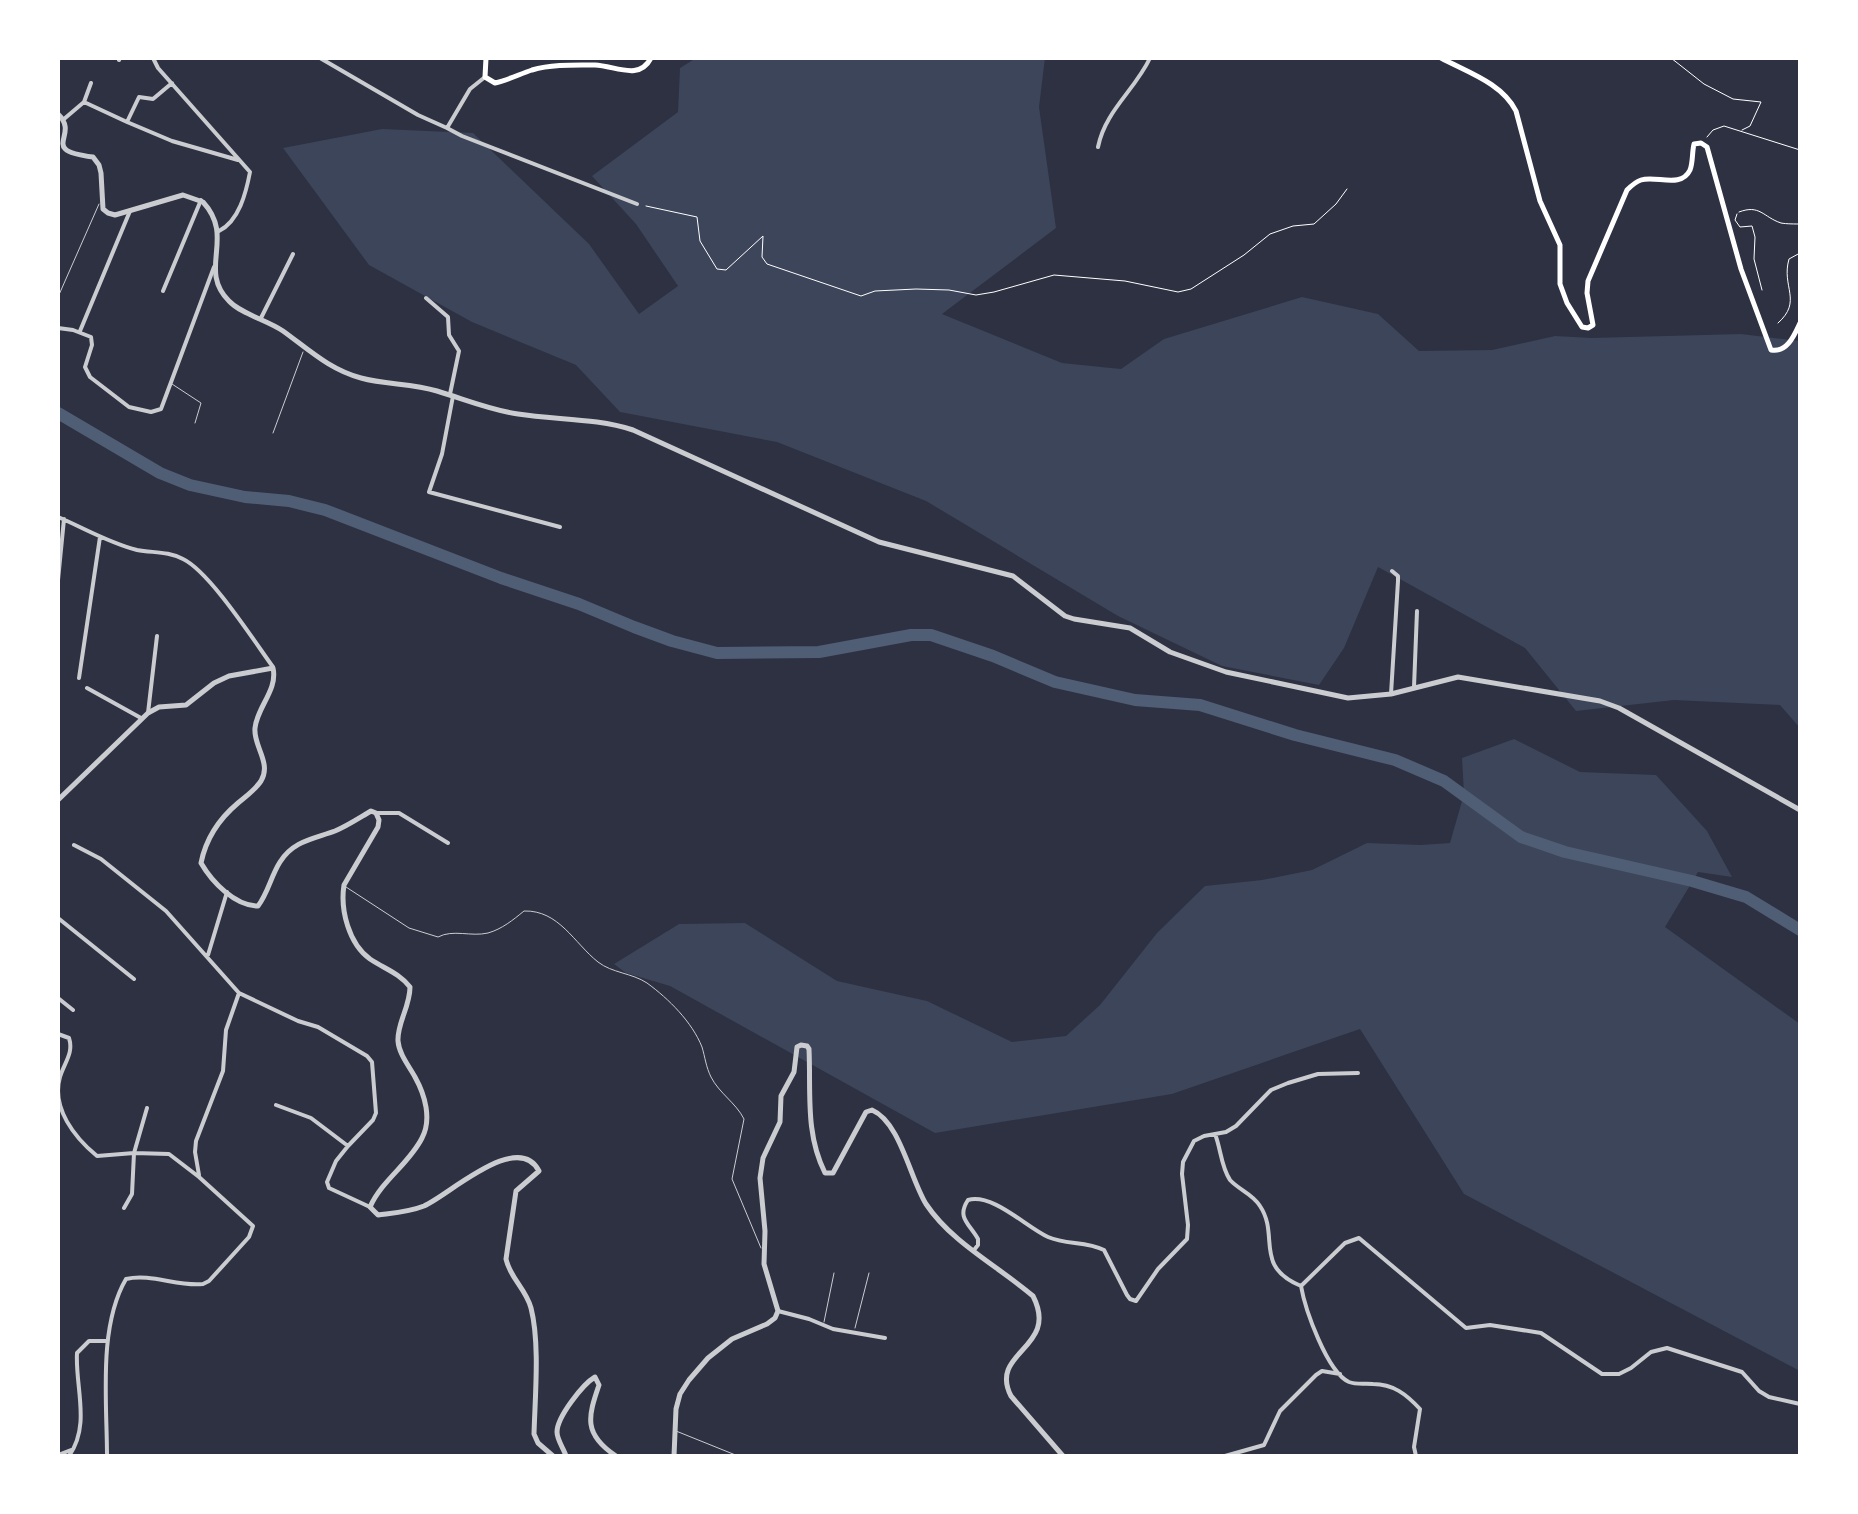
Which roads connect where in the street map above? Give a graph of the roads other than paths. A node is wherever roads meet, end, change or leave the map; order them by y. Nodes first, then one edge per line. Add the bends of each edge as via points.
1 (153, 58) edge
2 (320, 58) edge
3 (486, 58) edge
4 (652, 58) edge
5 (1150, 58) edge
6 (1441, 58) edge
7 (485, 76) junction
8 (91, 83) dead end
9 (172, 83) junction
10 (84, 102) junction
11 (60, 116) edge
12 (128, 122) junction
13 (447, 128) junction
14 (1098, 147) dead end
15 (241, 161) junction
16 (102, 196) junction
17 (201, 200) junction
18 (637, 204) road end
19 (130, 211) junction
20 (219, 230) junction
21 (292, 254) dead end
22 (214, 267) junction
23 (163, 292) dead end
24 (58, 298) edge
25 (426, 298) dead end
26 (261, 318) junction
27 (1800, 324) edge
28 (58, 328) edge
29 (80, 332) junction
30 (304, 348) junction
31 (170, 383) junction
32 (452, 396) junction
33 (195, 423) dead end
34 (273, 433) dead end
35 (58, 516) edge
36 (64, 520) junction
37 (560, 527) dead end
38 (100, 537) junction
39 (1392, 571) dead end
40 (58, 580) edge
41 (1417, 611) dead end
42 (157, 636) dead end
43 (273, 668) junction
44 (79, 678) dead end
45 (1414, 687) junction
46 (87, 688) dead end
47 (1391, 694) junction
48 (148, 713) junction
49 (141, 718) junction
50 (58, 800) edge
51 (1800, 810) edge
52 (376, 813) junction
53 (448, 843) dead end
54 (74, 845) dead end
55 (344, 885) junction
56 (226, 892) junction
57 (58, 918) edge
58 (208, 956) junction
59 (134, 980) dead end
60 (240, 992) junction
61 (58, 998) edge
62 (73, 1010) dead end
63 (58, 1034) edge
64 (1358, 1073) dead end
65 (276, 1105) dead end
66 (148, 1108) dead end
67 (1215, 1134) junction
68 (348, 1146) junction
69 (134, 1153) junction
70 (199, 1177) junction
71 (370, 1207) junction
72 (124, 1208) dead end
73 (974, 1250) junction
74 (765, 1254) junction
75 (834, 1273) dead end
76 (869, 1273) dead end
77 (1302, 1286) junction
78 (778, 1310) junction
79 (824, 1325) junction
80 (854, 1332) junction
81 (885, 1338) dead end
82 (108, 1341) junction
83 (1340, 1374) junction
84 (1800, 1404) edge
85 (675, 1430) junction
86 (76, 1447) junction
87 (58, 1455) edge
88 (69, 1456) edge
89 (108, 1456) edge
90 (553, 1456) edge
91 (566, 1456) edge
92 (616, 1456) edge
93 (674, 1456) edge
94 (738, 1456) edge
95 (1063, 1456) edge
96 (1225, 1456) edge
97 (1416, 1456) edge

1 - 9 street
2 - 13 street
3 - 7 main road
4 - 7 main road via 630,72 580,65 537,68 495,83
5 - 14 street via 1112,112
6 - 27 main road via 1510,99 1560,245 1560,284 1582,327 1593,325 1588,282 1627,190 1645,178 1684,178 1694,144 1701,143 1771,350 1786,346
7 - 13 street
8 - 10 street
9 - 12 street via 153,99 138,97
9 - 15 street
10 - 11 street
10 - 12 street
11 - 16 street via 66,125 63,147 97,160
12 - 15 street
13 - 18 street
15 - 20 street via 250,172 246,190 231,223
16 - 19 street via 108,213
16 - 24 lane
17 - 19 street via 182,196
17 - 20 street
17 - 23 street
19 - 29 street
20 - 22 street
21 - 26 street
22 - 26 street via 228,301
22 - 31 street
25 - 32 street via 448,317 458,351
26 - 30 street
28 - 29 street
29 - 31 street via 92,340 87,374 129,407 161,408
30 - 32 street via 362,378
30 - 34 lane
31 - 33 lane via 201,402
32 - 37 street via 429,492
32 - 47 street via 518,414 632,430 880,542 1013,576 1065,616 1130,628 1170,652 1226,672 1348,698
35 - 36 street
36 - 38 street
36 - 40 street
38 - 43 street via 188,561
38 - 44 street
39 - 47 street via 1398,582
41 - 45 street
42 - 48 street
43 - 48 street via 229,676 186,705
43 - 56 street via 254,730 262,780 223,817 203,854 206,871
45 - 47 street
45 - 51 street via 1458,677 1619,708
46 - 49 street
48 - 49 street
49 - 50 street
52 - 53 street via 400,813
52 - 55 street via 378,827
52 - 56 street via 294,846 258,906
54 - 58 street via 166,912
55 - 71 street via 355,943 410,987 398,1040 422,1090 427,1125 413,1154
55 - 74 lane via 409,928 438,937 488,933 524,911 545,913 601,964 664,996 689,1023 712,1078 744,1119 732,1178
56 - 58 street
57 - 59 street
58 - 60 street
60 - 68 street via 318,1027 372,1062 376,1114
60 - 70 street via 226,1030 223,1071 196,1141
61 - 62 street
63 - 69 street via 72,1046 58,1086 72,1131 97,1156
64 - 67 street via 1318,1074 1271,1090 1236,1126
65 - 68 street via 311,1118
66 - 69 street
67 - 73 street via 1198,1138 1183,1162 1187,1239 1136,1301 1104,1250 1050,1238 982,1198 965,1204 962,1216 978,1238
67 - 77 street via 1227,1174 1263,1211 1278,1270
68 - 71 street via 329,1188
69 - 70 street via 169,1154
69 - 72 street via 132,1194
70 - 82 street via 253,1226 249,1237 203,1284 126,1279
71 - 90 street via 378,1215 424,1206 508,1158 520,1156 538,1166 516,1191 506,1260 532,1313 534,1434
73 - 74 street via 928,1206 879,1113 866,1112 833,1173 825,1173 808,1108 808,1049 801,1045 763,1158
73 - 95 street via 1033,1296 1040,1309 1036,1336 1010,1363 1006,1388
74 - 78 street
75 - 79 lane
76 - 80 lane
77 - 83 street via 1321,1348
77 - 84 street via 1358,1238 1466,1328 1541,1334 1602,1374 1619,1374 1667,1348 1742,1372 1769,1397
78 - 79 street
78 - 85 street via 767,1324 732,1338 689,1380
79 - 80 street
80 - 81 street
82 - 86 street via 89,1341 77,1352
82 - 89 street
83 - 96 street via 1322,1371 1306,1384 1280,1411 1264,1445
83 - 97 street via 1355,1384 1390,1386 1414,1402 1420,1412
85 - 93 street
85 - 94 lane
86 - 87 street
86 - 88 street
91 - 92 street via 556,1430 591,1378 599,1385 590,1408 592,1428

